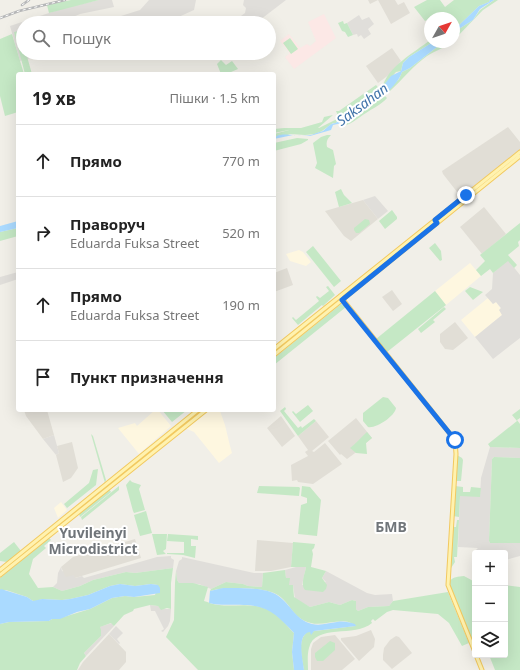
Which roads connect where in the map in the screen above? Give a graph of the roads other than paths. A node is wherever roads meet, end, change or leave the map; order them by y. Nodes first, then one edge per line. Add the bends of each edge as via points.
1 (520, 152) edge
2 (518, 157) edge
3 (436, 222) junction
4 (340, 296) junction
5 (342, 300) junction
6 (276, 347) edge
7 (276, 353) edge
8 (196, 412) edge
9 (204, 412) edge
10 (43, 535) junction
11 (46, 539) junction
12 (0, 570) edge
13 (0, 575) edge
14 (472, 645) edge
15 (477, 658) edge
16 (482, 670) edge

1 - 2 main road
2 - 3 main road
3 - 4 main road
3 - 5 main road
4 - 5 main road
4 - 6 main road
5 - 7 main road
5 - 14 main road via 455,440 448,585
8 - 10 main road
9 - 11 main road
10 - 11 main road
10 - 12 main road
11 - 13 main road
15 - 16 main road

